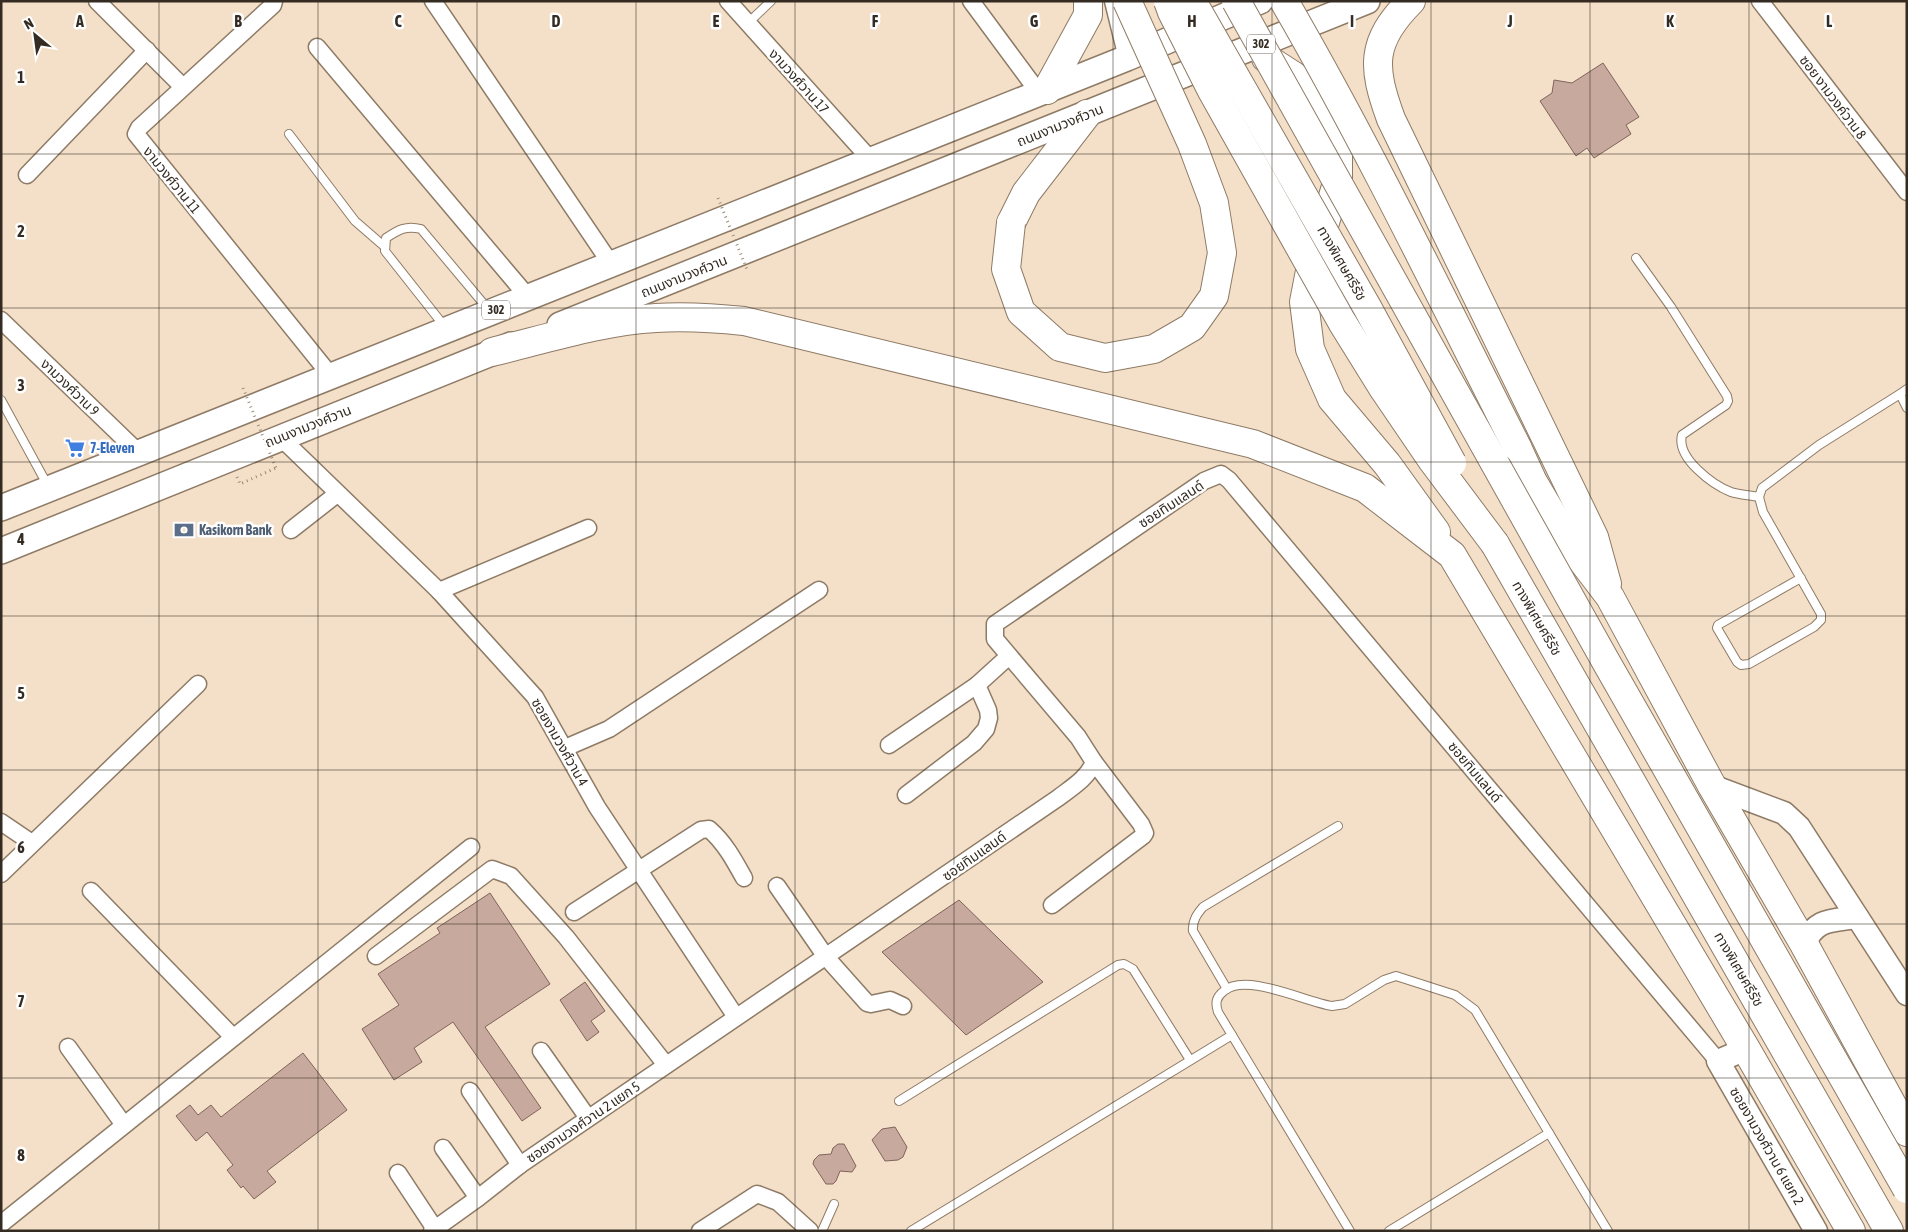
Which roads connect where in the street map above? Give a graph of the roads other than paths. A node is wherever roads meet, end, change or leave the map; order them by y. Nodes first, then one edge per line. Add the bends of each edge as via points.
1 (97, 1) edge
2 (274, 1) edge
3 (433, 1) edge
4 (728, 1) edge
5 (771, 1) edge
6 (971, 1) edge
7 (1088, 1) edge
8 (1114, 1) edge
9 (1127, 1) edge
10 (1168, 1) edge
11 (1192, 1) edge
12 (1236, 1) edge
13 (1260, 1) edge
14 (1284, 1) edge
15 (1367, 1) edge
16 (1411, 1) edge
17 (1760, 1) edge
18 (748, 23) junction
19 (317, 47) dead end
20 (1250, 48) junction
21 (147, 50) junction
22 (1127, 58) junction
23 (183, 87) junction
24 (1043, 91) junction
25 (1088, 114) junction
26 (289, 134) dead end
27 (871, 160) junction
28 (27, 175) dead end
29 (1907, 192) edge
30 (385, 247) junction
31 (1636, 258) dead end
32 (611, 264) junction
33 (528, 297) junction
34 (491, 312) junction
35 (5, 330) edge
36 (447, 330) junction
37 (492, 352) junction
38 (331, 376) junction
39 (1903, 392) edge
40 (1, 400) edge
41 (1907, 408) edge
42 (280, 437) junction
43 (139, 453) junction
44 (49, 488) junction
45 (337, 494) junction
46 (1759, 497) junction
47 (1, 508) edge
48 (588, 528) dead end
49 (291, 530) dead end
50 (1495, 544) junction
51 (1, 551) edge
52 (1452, 555) junction
53 (1801, 578) junction
54 (818, 590) dead end
55 (439, 592) junction
56 (1610, 597) junction
57 (1009, 656) junction
58 (198, 684) dead end
59 (977, 685) junction
60 (889, 745) dead end
61 (565, 748) junction
62 (1094, 762) junction
63 (1712, 786) junction
64 (906, 795) dead end
65 (1, 822) edge
66 (1338, 826) dead end
67 (32, 844) junction
68 (471, 847) dead end
69 (640, 871) junction
70 (1, 874) edge
71 (744, 878) dead end
72 (777, 886) dead end
73 (91, 891) dead end
74 (1052, 905) dead end
75 (574, 912) dead end
76 (1857, 917) junction
77 (1804, 944) junction
78 (376, 956) dead end
79 (826, 957) junction
80 (1227, 989) junction
81 (1907, 994) edge
82 (903, 1006) dead end
83 (736, 1017) junction
84 (1232, 1035) junction
85 (233, 1038) junction
86 (68, 1047) dead end
87 (1746, 1049) junction
88 (542, 1051) dead end
89 (1190, 1060) junction
90 (1718, 1061) junction
91 (666, 1065) junction
92 (470, 1091) dead end
93 (899, 1101) dead end
94 (588, 1118) junction
95 (124, 1125) junction
96 (1907, 1132) edge
97 (1549, 1133) junction
98 (443, 1148) dead end
99 (520, 1165) junction
100 (398, 1173) dead end
101 (1907, 1189) edge
102 (478, 1198) junction
103 (834, 1204) dead end
104 (1, 1224) edge
105 (433, 1230) edge
106 (700, 1231) edge
107 (810, 1231) edge
108 (822, 1231) edge
109 (911, 1231) edge
110 (1350, 1231) edge
111 (1389, 1231) edge
112 (1608, 1231) edge
113 (1816, 1231) edge
114 (1851, 1231) edge
115 (1889, 1231) edge

1 - 21 street
2 - 23 street, งามวงศ์วาน 11
3 - 32 street
4 - 18 street, งามวงศ์วาน 17
5 - 18 lane
6 - 24 street
7 - 24 highway via 1088,15
8 - 22 street
9 - 25 highway, bridge via 1192,144 1214,203 1222,253 1214,296 1192,326 1154,349 1105,358 1060,347 1022,312 1006,269 1011,223 1026,193
10 - 50 highway, bridge via 1212,91 1342,322 1432,460
11 - 50 highway, ทางพิเศษศรีรัช, bridge via 1376,324
12 - 101 highway, bridge via 1600,651
13 - 22 main road, 302
14 - 56 highway, bridge via 1406,228 1534,482 1571,546
15 - 20 main road, ถนนงามวงศ์วาน / 302
16 - 56 highway via 1383,36 1378,60 1380,88 1391,119 1594,537
17 - 29 street, ซอย งามวงค์วาน 8
18 - 27 street, งามวงศ์วาน 17
19 - 33 street
20 - 25 main road, ถนนงามวงศ์วาน / 302
20 - 52 highway via 1294,76 1338,150 1338,180 1310,271 1304,302 1310,349 1332,399 1387,464
21 - 23 street
21 - 28 street
22 - 24 main road, 302
23 - 38 street, งามวงศ์วาน 11 via 139,128 138,139
24 - 27 main road, 302
25 - 37 main road, ถนนงามวงศ์วาน / 302
26 - 30 lane via 355,221
27 - 32 main road, 302
30 - 34 lane via 386,238 401,228 421,229
30 - 36 lane via 384,251
31 - 46 lane via 1727,396 1726,405 1682,435 1682,449 1693,466 1712,481 1732,492
32 - 33 main road, 302
33 - 34 main road, 302
34 - 36 main road, 302
35 - 43 street, งามวงศ์วาน 9
36 - 38 main road, 302
37 - 42 main road, ถนนงามวงศ์วาน / 302
37 - 52 highway via 610,324 655,318 699,316 744,321 1253,444 1365,488
38 - 43 main road, 302
39 - 41 lane
39 - 46 lane via 1812,450 1762,488
40 - 44 lane
42 - 45 street, ซอยงามวงศ์วาน 4
42 - 51 main road, ถนนงามวงศ์วาน / 302
43 - 44 main road, 302
44 - 47 main road, 302
45 - 49 street
45 - 55 street, ซอยงามวงศ์วาน 4
46 - 53 lane
48 - 55 street
50 - 115 highway, ทางพิเศษศรีรัช
52 - 87 highway
53 - 53 lane via 1718,625 1741,665 1749,664 1821,620 1821,614
54 - 61 street via 609,729
55 - 61 street, ซอยงามวงศ์วาน 4 via 535,697
56 - 63 highway
57 - 59 street
57 - 62 street, ซอยทิมแลนด์ via 1078,737
57 - 90 street, ซอยทิมแลนด์ via 995,639 995,624 1204,481 1220,474 1236,488
58 - 67 street
59 - 60 street
59 - 64 street via 988,710 986,729 974,743
61 - 69 street, ซอยงามวงศ์วาน 4 via 598,807
62 - 74 street via 1141,824 1144,833
62 - 79 street, ซอยทิมแลนด์ via 1076,785
63 - 76 street via 1784,813 1799,827
63 - 77 highway
65 - 67 street
66 - 80 lane via 1197,913 1193,930
67 - 70 street
68 - 85 street
69 - 71 street via 696,833 709,829 729,851
69 - 75 street
69 - 83 street, ซอยงามวงศ์วาน 4
72 - 79 street
73 - 85 street
76 - 77 street via 1814,927
76 - 81 street
77 - 96 highway
78 - 91 street via 492,869 501,871 511,876 566,937
79 - 82 street via 867,1003 890,1000
79 - 83 street, ซอยทิมแลนด์
80 - 84 lane via 1218,996 1216,1004
80 - 97 lane via 1238,984 1253,984 1332,1006 1345,1004 1396,976 1455,995 1474,1010
83 - 91 street, ซอยงามวงศ์วาน 2 แยก 5
84 - 89 lane
84 - 110 lane
85 - 95 street
86 - 95 street
87 - 90 street
87 - 114 highway
88 - 94 street
89 - 93 lane via 1133,969 1124,964
89 - 109 lane
90 - 113 street, ซอยงามวงศ์วาน 6 แยก 2
91 - 94 street, ซอยงามวงศ์วาน 2 แยก 5
92 - 99 street
94 - 99 street, ซอยงามวงศ์วาน 2 แยก 5
95 - 104 street
97 - 111 lane
97 - 112 lane
98 - 102 street
99 - 102 street, ซอยงามวงศ์วาน 2 แยก 5
100 - 105 street
102 - 105 street, ซอยงามวงศ์วาน 2 แยก 5
103 - 108 lane
106 - 107 street via 757,1194 778,1202

